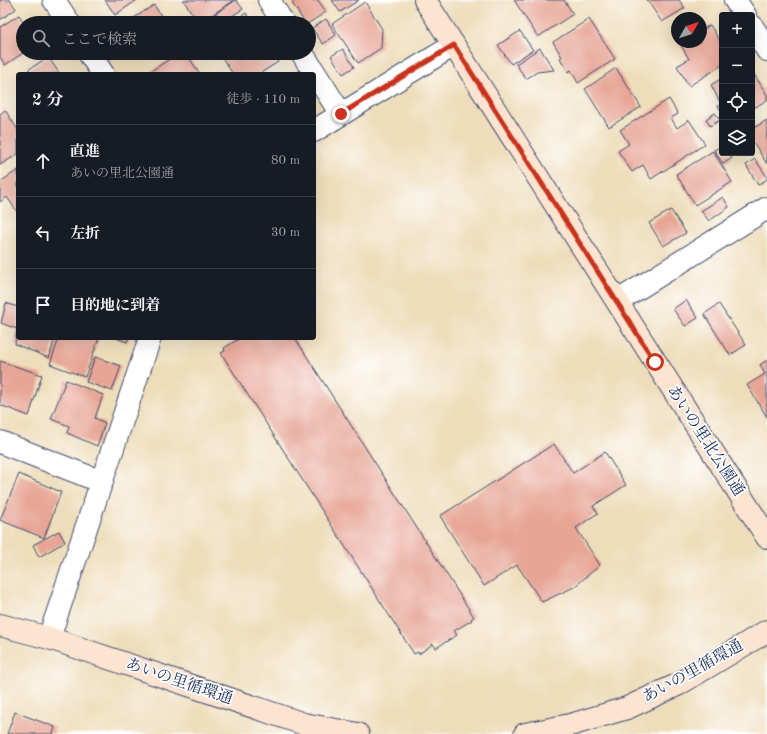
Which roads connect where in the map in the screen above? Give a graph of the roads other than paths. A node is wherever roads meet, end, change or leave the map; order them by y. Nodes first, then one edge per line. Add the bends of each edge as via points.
1 (54, 0) edge
2 (269, 0) edge
3 (425, 0) edge
4 (735, 0) edge
5 (743, 12) edge
6 (65, 16) edge
7 (279, 16) edge
8 (755, 31) edge
9 (454, 45) junction
10 (767, 50) edge
11 (94, 60) edge
12 (306, 60) edge
13 (102, 72) edge
14 (314, 72) edge
15 (316, 75) edge
16 (341, 114) junction
17 (316, 130) edge
18 (767, 208) edge
19 (618, 301) junction
20 (149, 340) edge
21 (0, 442) edge
22 (102, 482) junction
23 (767, 537) edge
24 (0, 625) edge
25 (767, 631) edge
26 (49, 638) junction
27 (358, 734) edge
28 (525, 734) edge

1 - 6 street
2 - 7 street
3 - 9 street, あいの里北公園通
4 - 5 street
8 - 10 street
9 - 16 street
9 - 19 street, あいの里北公園通
11 - 13 street
12 - 14 street
15 - 16 street
16 - 17 street
18 - 19 street
19 - 23 street, あいの里北公園通
20 - 22 street
21 - 22 street
22 - 26 street
24 - 26 street, あいの里循環通
25 - 28 street, あいの里循環通 via 679,684 626,708 570,725
26 - 27 street, あいの里循環通 via 304,724

